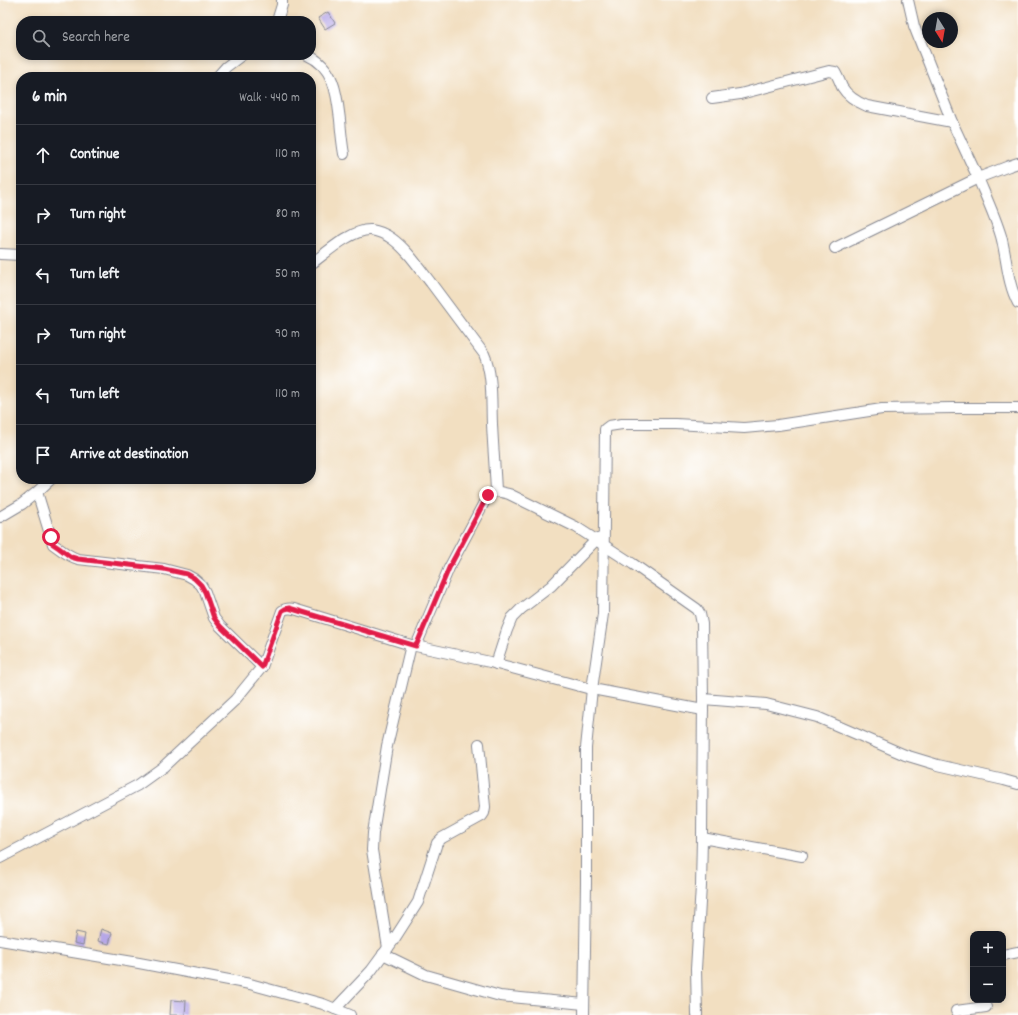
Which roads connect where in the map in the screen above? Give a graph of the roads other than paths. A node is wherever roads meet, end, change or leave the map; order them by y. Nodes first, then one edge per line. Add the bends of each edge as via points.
1 (282, 0) edge
2 (908, 0) edge
3 (279, 16) edge
4 (235, 60) edge
5 (316, 60) edge
6 (222, 72) edge
7 (712, 98) dead end
8 (952, 122) junction
9 (344, 154) dead end
10 (1018, 163) edge
11 (978, 178) junction
12 (835, 248) dead end
13 (0, 254) edge
14 (16, 255) edge
15 (316, 260) edge
16 (1018, 303) edge
17 (1018, 408) edge
18 (46, 484) edge
19 (496, 491) junction
20 (37, 492) junction
21 (0, 517) edge
22 (601, 541) junction
23 (413, 645) junction
24 (496, 664) junction
25 (262, 667) junction
26 (592, 689) junction
27 (703, 699) junction
28 (703, 710) junction
29 (479, 744) dead end
30 (1018, 784) edge
31 (702, 838) junction
32 (802, 856) dead end
33 (0, 858) edge
34 (0, 940) edge
35 (385, 951) junction
36 (1018, 952) edge
37 (1006, 954) edge
38 (584, 1004) junction
39 (986, 1007) edge
40 (335, 1009) junction
41 (956, 1010) dead end
42 (350, 1015) edge
43 (584, 1015) edge
44 (697, 1015) edge

1 - 3 street
2 - 8 street via 914,26
4 - 6 street
5 - 9 street via 327,71 335,86
7 - 8 street via 740,94 829,71 835,72 850,97 867,106
8 - 11 street
10 - 11 street
11 - 12 street
11 - 16 street via 1000,231 1014,296
13 - 14 street
15 - 19 street via 340,242 371,230 382,232 392,238 417,265 484,354 487,362 490,373
17 - 22 street via 882,409 744,428 676,424 608,426 605,429
18 - 20 street
19 - 22 street via 509,494
19 - 23 street via 488,495 449,568
20 - 21 street
20 - 25 street via 53,544 78,559 164,569 194,578 205,592 210,610 217,622
22 - 24 street via 512,618
22 - 26 street via 603,614
22 - 27 street via 697,609 702,624
23 - 24 street
23 - 25 street via 289,608 282,611
23 - 35 street via 387,746 373,832 372,850
24 - 26 street
25 - 33 street via 235,700 157,772 138,785
26 - 28 street
26 - 38 street via 586,748
27 - 28 street
27 - 30 street via 766,704 817,717 905,755
28 - 31 street
29 - 35 street via 484,813 437,842 418,902
31 - 32 street
31 - 44 street via 696,969
34 - 40 street via 250,984
35 - 38 street via 426,975 500,996
35 - 40 street via 371,971
36 - 37 street
38 - 43 street
39 - 41 street
40 - 42 street

